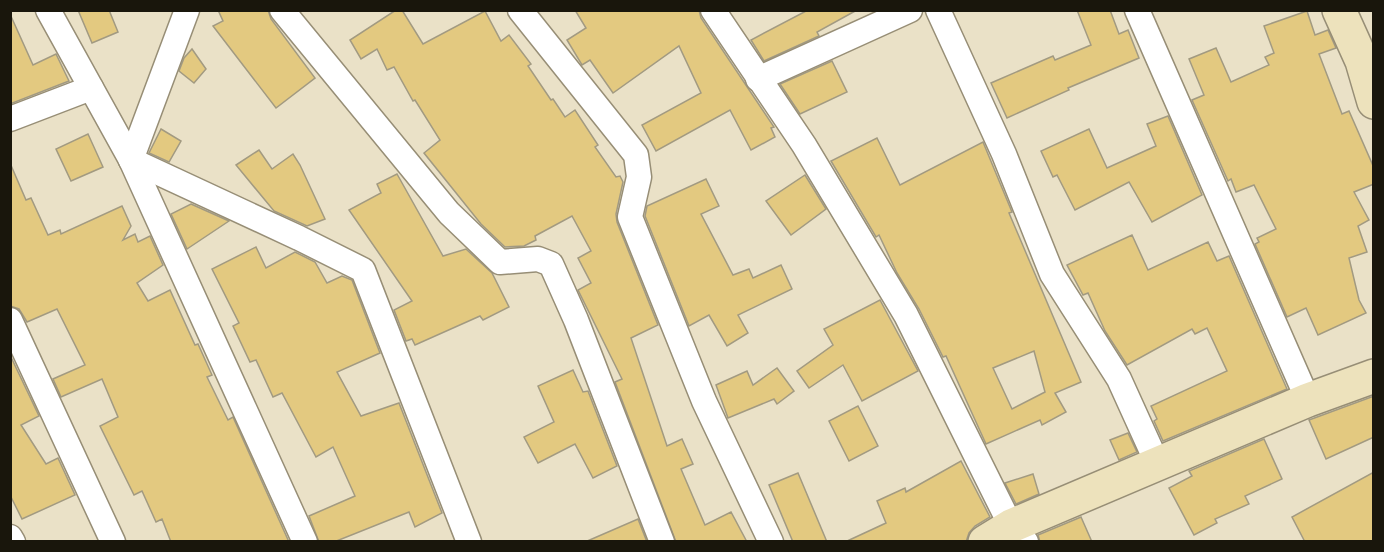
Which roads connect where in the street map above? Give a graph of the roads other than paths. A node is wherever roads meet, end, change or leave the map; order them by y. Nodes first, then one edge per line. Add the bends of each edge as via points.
1 (48, 10) edge
2 (187, 10) edge
3 (282, 10) edge
4 (520, 10) edge
5 (713, 10) edge
6 (910, 10) edge
7 (938, 10) edge
8 (1137, 10) edge
9 (1339, 10) edge
10 (758, 79) junction
11 (91, 88) junction
12 (1374, 102) edge
13 (10, 119) edge
14 (131, 160) junction
15 (10, 320) edge
16 (1374, 376) edge
17 (1308, 400) junction
18 (1158, 465) junction
19 (1007, 536) edge
20 (10, 537) edge
21 (12, 542) edge
22 (113, 542) edge
23 (305, 542) edge
24 (469, 542) edge
25 (662, 542) edge
26 (771, 542) edge

1 - 11 street
2 - 14 street
3 - 25 street via 450,213 500,262 538,259 551,264
4 - 26 street via 636,155 639,177 630,217 704,401
5 - 10 street
6 - 10 street
7 - 18 street via 1004,154 1052,274 1119,379
8 - 17 street
9 - 12 street via 1362,61
10 - 19 street via 804,145 906,315
11 - 13 street
11 - 14 street
14 - 23 street
14 - 24 street via 363,270
15 - 22 street
16 - 17 street
17 - 18 street
18 - 19 street
20 - 21 street

